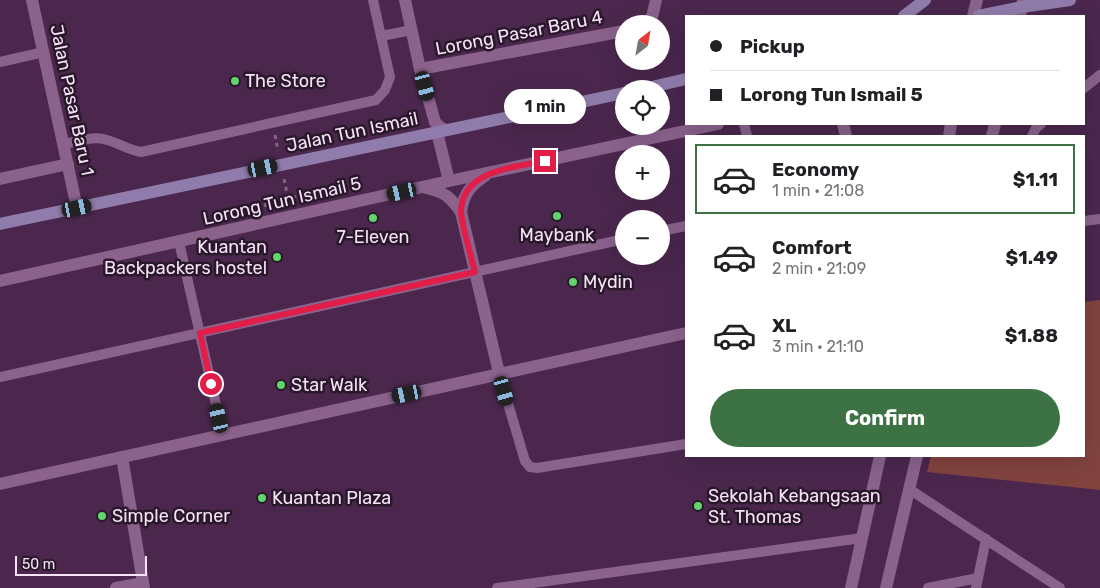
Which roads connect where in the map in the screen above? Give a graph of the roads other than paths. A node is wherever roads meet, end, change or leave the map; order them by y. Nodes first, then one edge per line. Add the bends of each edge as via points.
1 (32, 0) edge
2 (373, 0) edge
3 (405, 0) edge
4 (656, 0) edge
5 (925, 0) edge
6 (977, 0) edge
7 (1070, 0) edge
8 (1022, 8) edge
9 (652, 15) edge
10 (905, 15) edge
11 (973, 15) edge
12 (984, 15) edge
13 (412, 30) junction
14 (615, 33) edge
15 (381, 36) junction
16 (44, 52) junction
17 (0, 62) edge
18 (420, 69) junction
19 (1100, 75) edge
20 (685, 79) edge
21 (670, 83) edge
22 (1085, 87) edge
23 (615, 95) edge
24 (713, 125) edge
25 (1040, 125) edge
26 (442, 131) junction
27 (1032, 135) edge
28 (64, 144) junction
29 (68, 164) junction
30 (488, 173) junction
31 (0, 179) edge
32 (449, 181) junction
33 (420, 187) junction
34 (77, 208) junction
35 (461, 212) junction
36 (1100, 219) edge
37 (1085, 221) edge
38 (0, 224) edge
39 (685, 226) edge
40 (670, 229) edge
41 (615, 241) edge
42 (179, 242) junction
43 (475, 272) junction
44 (0, 281) edge
45 (200, 333) junction
46 (685, 333) edge
47 (499, 373) junction
48 (0, 377) edge
49 (223, 435) junction
50 (685, 444) edge
51 (122, 457) junction
52 (880, 457) edge
53 (917, 457) edge
54 (0, 484) edge
55 (909, 490) junction
56 (862, 538) junction
57 (986, 539) junction
58 (977, 583) edge
59 (144, 586) edge
60 (116, 588) edge
61 (497, 588) edge
62 (851, 588) edge
63 (886, 588) edge
64 (928, 588) edge
65 (1060, 588) edge

1 - 16 street, Jalan Pasar Baru 1
2 - 15 lane
3 - 13 street
4 - 9 street
5 - 10 main road
6 - 11 street
7 - 8 main road
8 - 12 main road
13 - 15 lane
13 - 18 street
14 - 18 street, Lorong Pasar Baru 4
15 - 28 lane via 390,77 376,100 141,152 95,138
16 - 17 lane
16 - 28 street, Jalan Pasar Baru 1
18 - 26 street via 435,122
19 - 22 lane
20 - 21 main road
23 - 26 main road, Jalan Tun Ismail
24 - 30 street, Lorong Tun Ismail 5
25 - 27 lane
26 - 32 street
26 - 34 main road, Jalan Tun Ismail
28 - 29 street, Jalan Pasar Baru 1
29 - 31 street
29 - 34 street, Jalan Pasar Baru 1
30 - 32 street, Lorong Tun Ismail 5
30 - 35 street via 473,184 463,198
32 - 33 street, Lorong Tun Ismail 5
33 - 35 street via 439,191 450,198
33 - 42 street, Lorong Tun Ismail 5
34 - 38 main road, Jalan Tun Ismail
35 - 43 street
36 - 37 lane
39 - 40 lane
41 - 43 lane
42 - 44 street, Lorong Tun Ismail 5
42 - 45 lane
43 - 45 lane
43 - 47 street
45 - 48 lane
45 - 49 lane
46 - 47 street
47 - 49 street
47 - 50 lane via 525,461 530,467
49 - 51 street
51 - 54 street
51 - 59 street
52 - 56 street
53 - 55 street
55 - 57 lane
55 - 63 street
56 - 61 lane
56 - 62 street
57 - 58 lane
57 - 65 lane
58 - 64 lane
59 - 60 street

